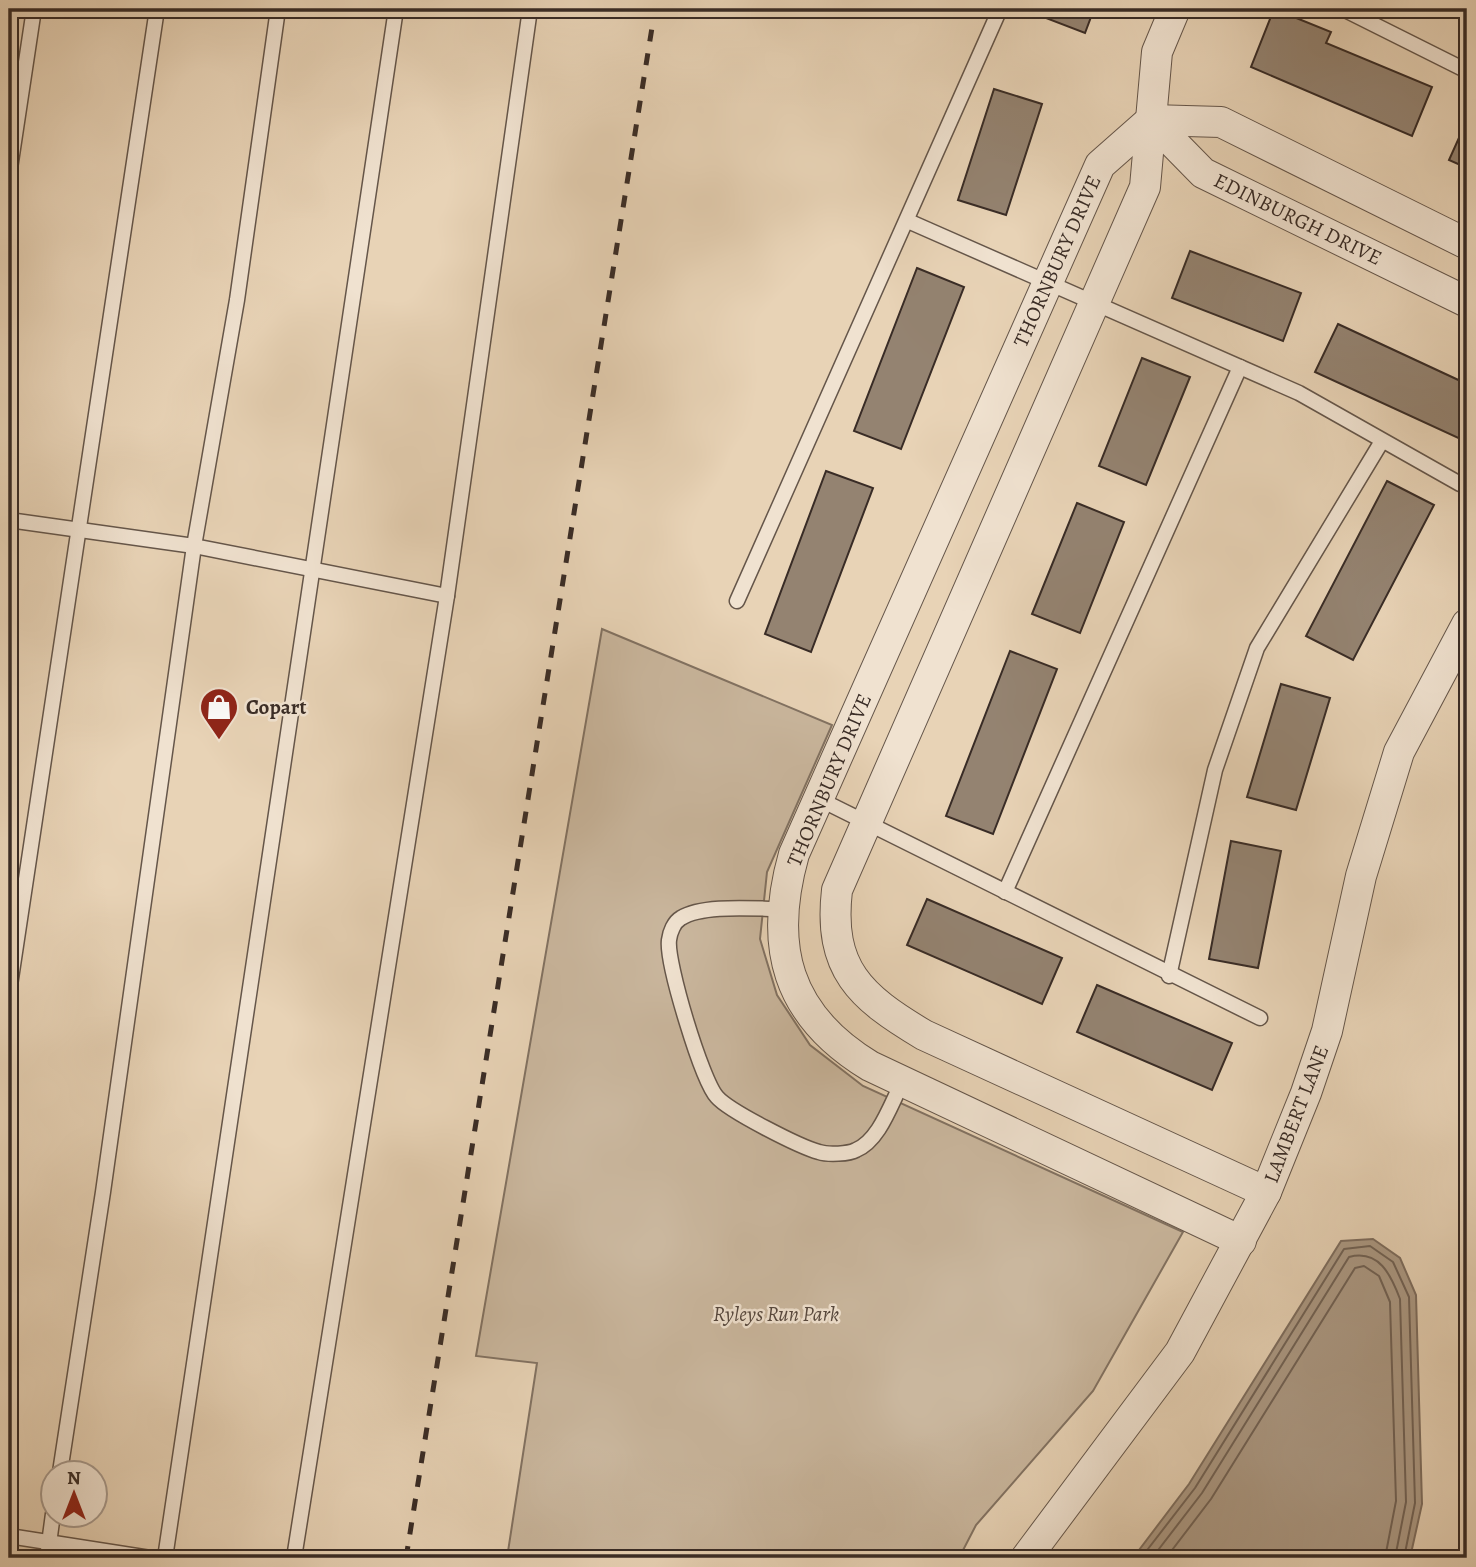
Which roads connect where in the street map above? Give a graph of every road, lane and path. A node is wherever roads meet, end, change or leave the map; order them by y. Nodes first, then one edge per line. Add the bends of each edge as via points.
1 (34, 9) edge
2 (157, 9) edge
3 (278, 9) edge
4 (396, 9) edge
5 (530, 9) edge
6 (1000, 9) edge
7 (1175, 9) edge
8 (1343, 9) edge
9 (1467, 71) edge
10 (1151, 120) junction
11 (9, 175) edge
12 (908, 221) junction
13 (1467, 244) edge
14 (1048, 281) junction
15 (1098, 302) junction
16 (1467, 302) edge
17 (1240, 367) junction
18 (1382, 441) junction
19 (1460, 484) dead end
20 (9, 520) edge
21 (76, 530) junction
22 (194, 546) junction
23 (314, 571) junction
24 (447, 596) junction
25 (737, 601) dead end
26 (1467, 624) edge
27 (819, 799) junction
28 (868, 823) junction
29 (1005, 892) junction
30 (781, 909) junction
31 (1169, 976) junction
32 (9, 992) edge
33 (1260, 1018) dead end
34 (903, 1081) junction
35 (1266, 1192) junction
36 (1241, 1241) junction
37 (62, 1458) edge
38 (51, 1528) edge
39 (9, 1536) edge
40 (49, 1542) junction
41 (47, 1558) edge
42 (150, 1558) edge
43 (165, 1558) edge
44 (295, 1558) edge
45 (1026, 1558) edge

1 - 11 lane
2 - 21 lane
3 - 22 lane via 237,300
4 - 23 lane
5 - 24 lane
6 - 12 lane
7 - 10 street via 1157,52
8 - 9 lane
10 - 13 street via 1221,122
10 - 14 street, THORNBURY DRIVE via 1100,165
10 - 15 street via 1146,187
10 - 16 street, EDINBURGH DRIVE via 1203,173
12 - 14 lane
12 - 25 lane
14 - 15 lane
14 - 27 street, THORNBURY DRIVE
15 - 17 lane
15 - 28 street
17 - 18 lane via 1299,393
17 - 29 lane
18 - 19 lane
18 - 31 lane via 1256,648 1215,770
20 - 21 lane
21 - 22 lane
21 - 32 lane
22 - 23 lane
22 - 37 lane
23 - 24 lane
23 - 43 lane
24 - 44 lane
26 - 35 street, LAMBERT LANE via 1399,751 1361,876 1327,1031
27 - 28 lane
27 - 30 street, THORNBURY DRIVE via 794,854
28 - 29 lane
28 - 35 street via 838,890 834,923 841,954 857,984 883,1011 924,1035
29 - 31 lane
30 - 34 street, THORNBURY DRIVE via 790,973 801,1004 843,1049
30 - 34 lane via 709,910 682,917 673,926 671,965 704,1077 716,1097 732,1110 820,1153 855,1152 872,1139
31 - 33 lane
34 - 36 street, THORNBURY DRIVE
35 - 36 street, LAMBERT LANE
36 - 45 street, LAMBERT LANE via 1180,1352
38 - 40 lane
39 - 40 lane
40 - 41 lane
40 - 42 lane

